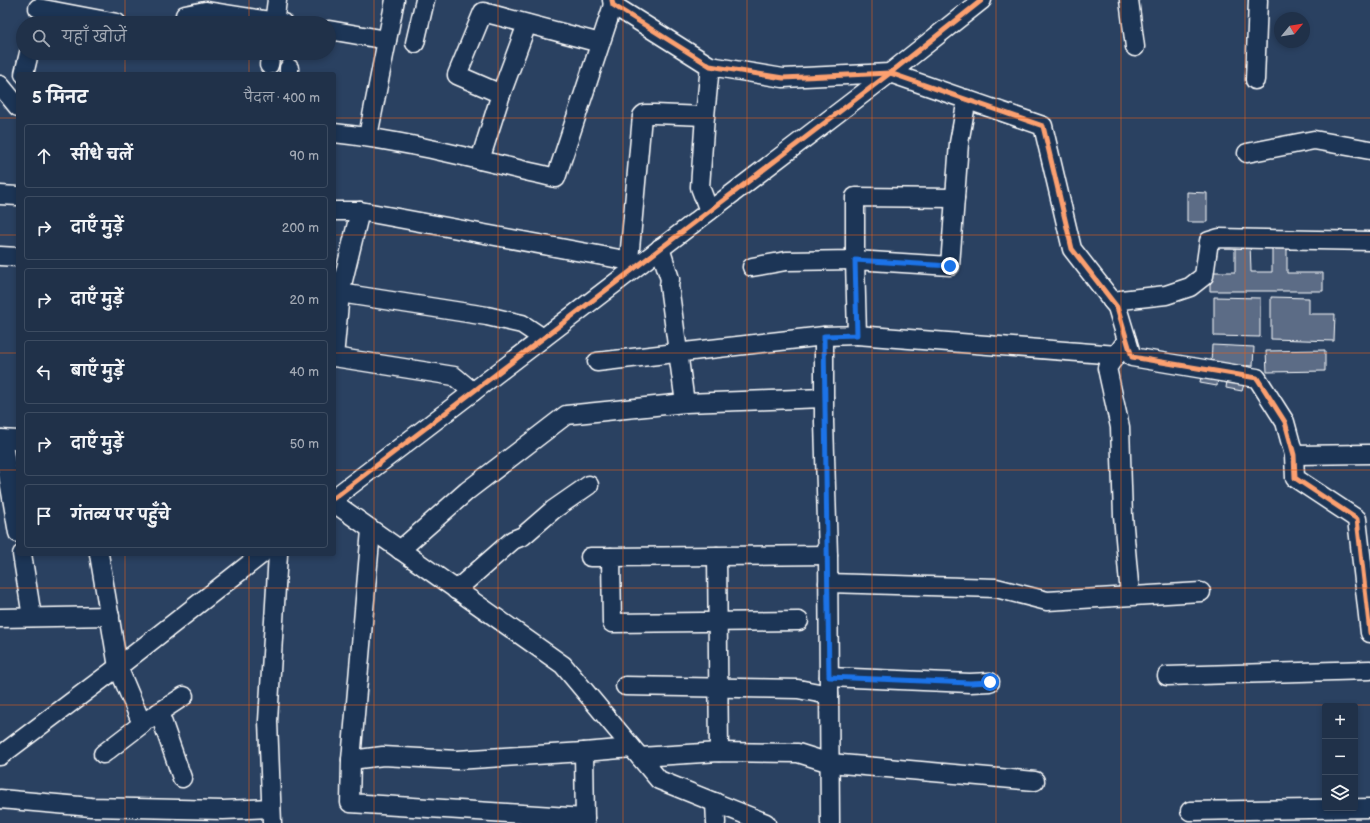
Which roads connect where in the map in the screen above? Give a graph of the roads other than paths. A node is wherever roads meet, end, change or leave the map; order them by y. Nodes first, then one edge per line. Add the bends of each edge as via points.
1 (277, 0) edge
2 (395, 0) edge
3 (425, 0) edge
4 (1129, 0) edge
5 (1258, 0) edge
6 (979, 1) edge
7 (613, 3) edge
8 (485, 6) edge
9 (38, 10) edge
10 (185, 15) dead end
11 (74, 16) edge
12 (235, 16) edge
13 (277, 16) edge
14 (526, 24) junction
15 (336, 31) edge
16 (387, 40) junction
17 (415, 43) dead end
18 (600, 43) junction
19 (1135, 47) dead end
20 (27, 60) edge
21 (710, 66) junction
22 (24, 72) edge
23 (890, 73) junction
24 (1255, 80) dead end
25 (502, 94) junction
26 (967, 100) junction
27 (705, 116) junction
28 (336, 133) edge
29 (368, 136) junction
30 (1370, 150) edge
31 (1247, 153) dead end
32 (480, 160) junction
33 (0, 195) edge
34 (16, 196) edge
35 (955, 198) junction
36 (336, 210) edge
37 (360, 211) junction
38 (709, 211) junction
39 (1370, 241) edge
40 (660, 248) junction
41 (0, 256) edge
42 (16, 257) edge
43 (855, 260) junction
44 (635, 262) junction
45 (752, 267) dead end
46 (340, 293) junction
47 (1112, 301) junction
48 (857, 335) junction
49 (336, 336) edge
50 (824, 336) junction
51 (542, 338) junction
52 (1122, 347) junction
53 (679, 352) junction
54 (336, 357) edge
55 (597, 362) dead end
56 (473, 392) junction
57 (824, 398) junction
58 (685, 403) junction
59 (7, 439) edge
60 (1294, 454) junction
61 (1370, 454) edge
62 (589, 485) dead end
63 (336, 496) edge
64 (336, 504) edge
65 (16, 516) edge
66 (1364, 519) edge
67 (371, 530) junction
68 (400, 550) junction
69 (828, 555) junction
70 (22, 556) edge
71 (99, 556) edge
72 (259, 556) edge
73 (278, 556) edge
74 (716, 556) junction
75 (590, 557) dead end
76 (611, 557) junction
77 (828, 583) junction
78 (456, 590) junction
79 (1368, 591) edge
80 (1201, 592) dead end
81 (1130, 595) junction
82 (110, 616) junction
83 (32, 617) junction
84 (0, 618) edge
85 (718, 621) junction
86 (799, 622) dead end
87 (1370, 633) edge
88 (118, 667) junction
89 (1370, 670) edge
90 (1167, 676) dead end
91 (829, 677) junction
92 (990, 682) dead end
93 (625, 686) dead end
94 (719, 688) junction
95 (829, 695) junction
96 (184, 696) dead end
97 (159, 712) junction
98 (142, 724) junction
99 (584, 752) junction
100 (719, 752) junction
101 (636, 753) junction
102 (103, 754) dead end
103 (0, 756) edge
104 (351, 760) junction
105 (830, 763) junction
106 (182, 778) dead end
107 (1035, 781) dead end
108 (0, 799) edge
109 (715, 802) junction
110 (1370, 808) edge
111 (1190, 811) dead end
112 (272, 816) edge
113 (585, 821) edge
114 (716, 823) edge
115 (766, 823) edge
116 (830, 823) edge

1 - 13 street
2 - 16 street
3 - 17 street
4 - 19 street
5 - 24 street
6 - 23 street
7 - 18 street
7 - 21 street
8 - 14 street
8 - 25 street via 457,75
9 - 11 street
10 - 12 street via 205,11
14 - 18 street
14 - 25 street
15 - 16 street
16 - 29 street
18 - 32 street via 556,178
20 - 22 street
21 - 23 street via 783,78
21 - 27 street
23 - 26 street
23 - 38 street
25 - 32 street
26 - 35 street via 959,143
26 - 47 street via 1043,126 1072,248
27 - 38 street via 700,187
27 - 44 street via 642,116
28 - 29 street
29 - 32 street
30 - 31 street via 1314,140
33 - 34 street
35 - 43 street via 855,197
35 - 43 street via 950,266
36 - 37 street
37 - 44 street
37 - 46 street
38 - 40 street
39 - 47 street via 1219,238 1209,240 1204,276 1190,287 1166,295
40 - 44 street
40 - 53 street via 670,279
41 - 42 street
43 - 45 street via 786,261
43 - 48 street
44 - 51 street
46 - 49 street
46 - 51 street via 487,316 522,324
47 - 52 street via 1117,307
48 - 50 street
48 - 52 street
50 - 53 street
50 - 57 street
51 - 56 street
52 - 60 street via 1132,358 1257,378 1285,422
52 - 81 street via 1107,368 1120,428 1123,516
53 - 55 street
53 - 58 street
54 - 56 street via 454,376
56 - 63 street
57 - 58 street
57 - 69 street
58 - 68 street via 566,415 467,491
59 - 65 street
60 - 61 street
60 - 66 street via 1295,478
62 - 78 street via 553,510 523,536 513,540
64 - 67 street
66 - 79 street
67 - 68 street
67 - 104 street
68 - 78 street
69 - 74 street
69 - 77 street
70 - 83 street
71 - 82 street
72 - 88 street
73 - 112 street via 268,721
74 - 76 street
74 - 85 street
75 - 76 street
76 - 85 street via 612,623
77 - 81 street via 996,588 1047,601
77 - 91 street
78 - 101 street via 563,665
79 - 87 street
80 - 81 street
82 - 83 street
82 - 88 street
83 - 84 street
85 - 86 street
85 - 94 street
88 - 98 street
88 - 103 street
89 - 90 street
91 - 92 street
91 - 95 street
93 - 94 street
94 - 95 street via 798,689
94 - 100 street
95 - 105 street
96 - 97 street
97 - 98 street
97 - 106 street
98 - 102 street
99 - 101 street
99 - 104 street via 457,760 383,756
99 - 113 street
100 - 101 street
100 - 105 street via 798,753
101 - 109 street via 659,780
104 - 113 street via 350,803
105 - 107 street
105 - 116 street
108 - 112 street via 91,807 223,810
109 - 114 street
109 - 115 street
110 - 111 street

